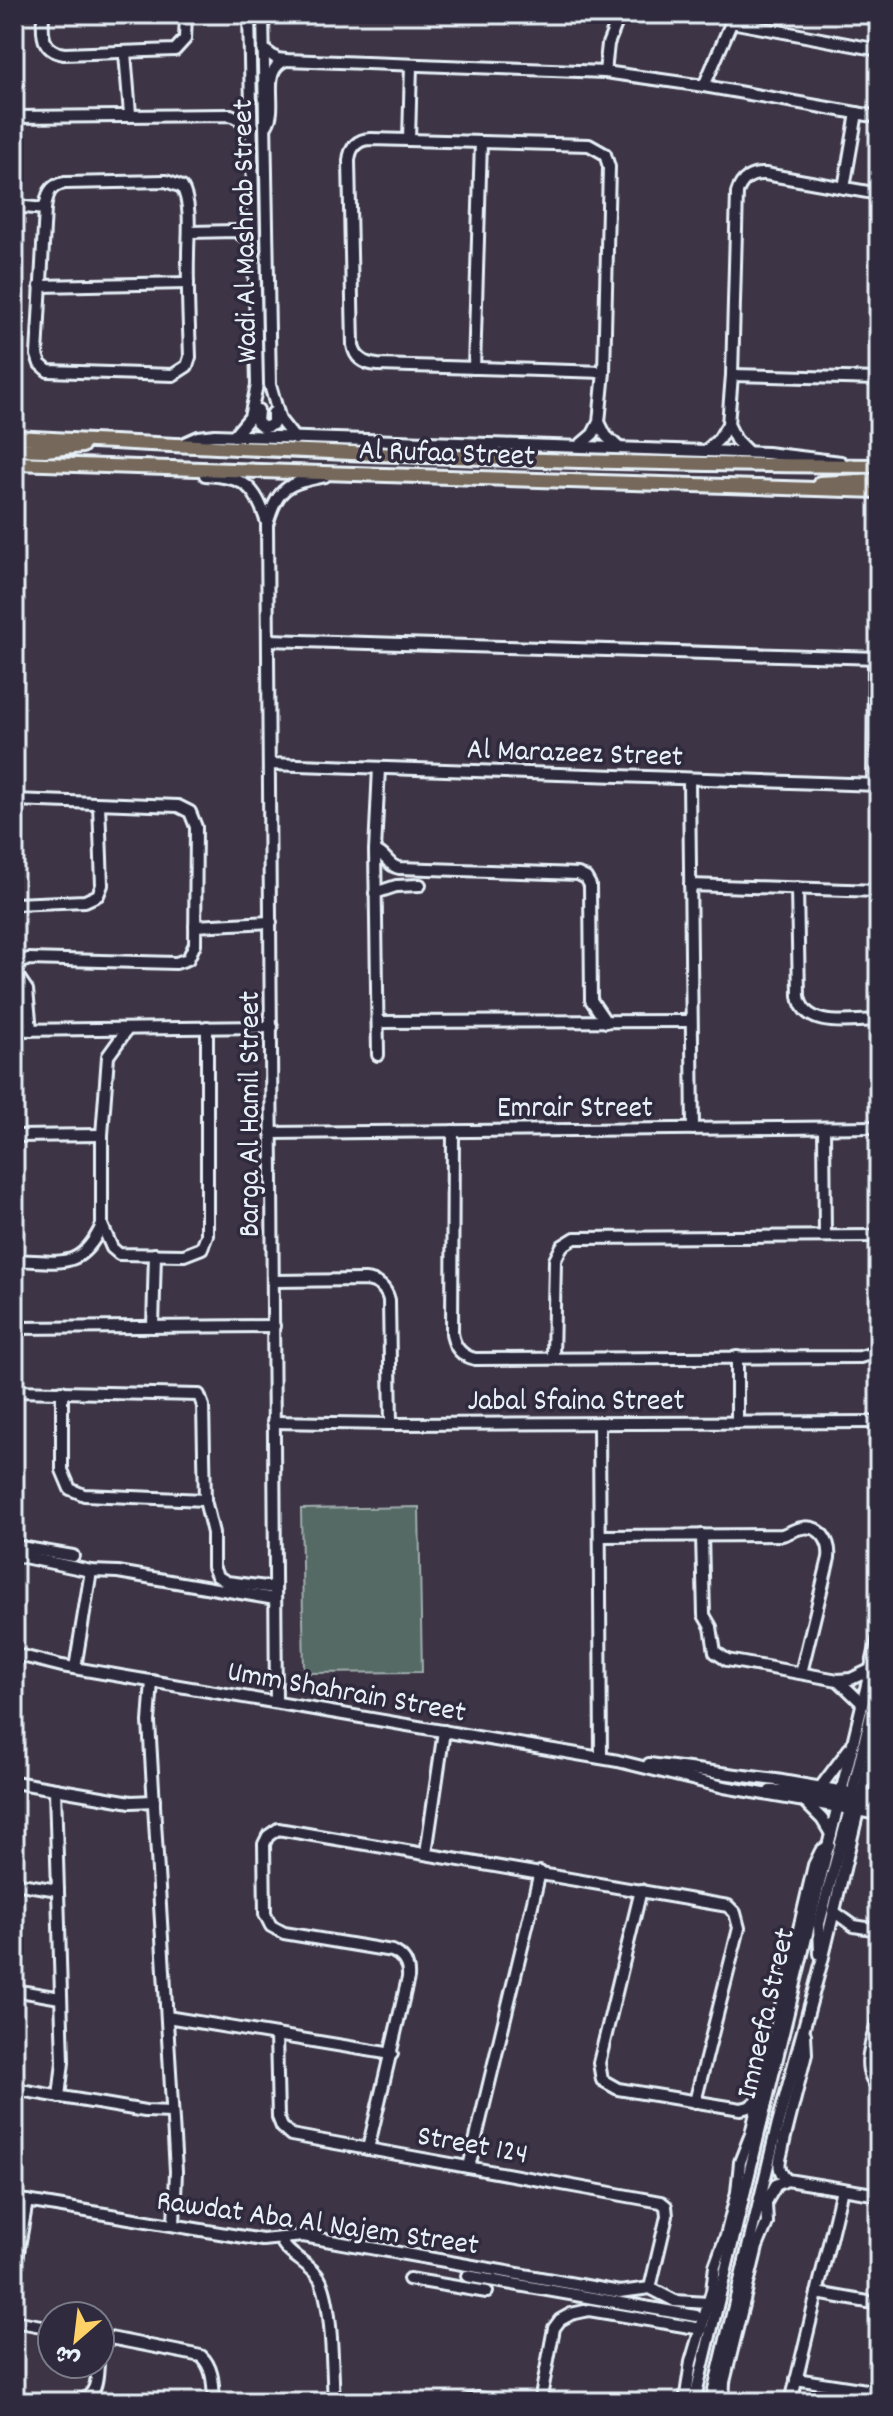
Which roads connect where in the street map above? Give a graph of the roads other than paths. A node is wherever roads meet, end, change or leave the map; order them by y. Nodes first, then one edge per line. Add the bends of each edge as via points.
1 (43, 14) edge
2 (186, 14) edge
3 (249, 14) edge
4 (263, 14) edge
5 (620, 14) edge
6 (733, 18) edge
7 (263, 49) junction
8 (879, 50) edge
9 (125, 53) junction
10 (286, 60) junction
11 (411, 65) junction
12 (605, 72) junction
13 (704, 86) junction
14 (251, 96) junction
15 (857, 113) junction
16 (130, 114) junction
17 (231, 115) junction
18 (14, 117) edge
19 (879, 117) edge
20 (252, 126) junction
21 (265, 128) junction
22 (409, 140) junction
23 (481, 142) junction
24 (844, 188) junction
25 (879, 194) edge
26 (14, 206) edge
27 (45, 209) junction
28 (253, 214) junction
29 (236, 231) junction
30 (190, 232) junction
31 (254, 243) junction
32 (188, 283) junction
33 (40, 286) junction
34 (474, 368) junction
35 (604, 372) junction
36 (732, 375) junction
37 (879, 379) edge
38 (257, 385) junction
39 (270, 385) junction
40 (599, 422) junction
41 (728, 424) junction
42 (234, 436) junction
43 (14, 437) edge
44 (295, 439) junction
45 (100, 442) junction
46 (579, 446) junction
47 (176, 447) junction
48 (618, 447) junction
49 (14, 449) edge
50 (706, 451) junction
51 (748, 452) junction
52 (14, 463) edge
53 (859, 466) junction
54 (879, 466) edge
55 (170, 468) junction
56 (341, 473) junction
57 (879, 480) edge
58 (789, 488) junction
59 (879, 491) edge
60 (267, 525) junction
61 (268, 640) junction
62 (877, 658) edge
63 (269, 764) junction
64 (379, 768) junction
65 (689, 780) junction
66 (876, 785) edge
67 (14, 800) edge
68 (99, 804) junction
69 (375, 851) junction
70 (420, 885) dead end
71 (690, 885) junction
72 (797, 888) junction
73 (879, 891) edge
74 (375, 893) junction
75 (14, 904) edge
76 (271, 922) junction
77 (195, 926) junction
78 (14, 969) edge
79 (879, 1020) edge
80 (691, 1021) junction
81 (378, 1022) junction
82 (606, 1022) junction
83 (207, 1027) junction
84 (272, 1027) junction
85 (14, 1030) edge
86 (31, 1030) junction
87 (126, 1031) junction
88 (378, 1055) dead end
89 (879, 1127) edge
90 (824, 1128) junction
91 (693, 1129) junction
92 (453, 1131) junction
93 (271, 1133) junction
94 (102, 1135) junction
95 (14, 1136) edge
96 (102, 1225) junction
97 (825, 1236) junction
98 (879, 1236) edge
99 (155, 1254) junction
100 (14, 1260) edge
101 (273, 1281) junction
102 (274, 1326) junction
103 (153, 1327) junction
104 (14, 1328) edge
105 (879, 1345) edge
106 (737, 1357) junction
107 (553, 1358) junction
108 (14, 1391) edge
109 (62, 1391) junction
110 (273, 1422) junction
111 (879, 1422) edge
112 (599, 1423) junction
113 (737, 1423) junction
114 (391, 1424) junction
115 (205, 1500) junction
116 (702, 1535) junction
117 (600, 1536) junction
118 (14, 1546) edge
119 (14, 1555) edge
120 (73, 1556) dead end
121 (91, 1571) junction
122 (275, 1593) junction
123 (879, 1635) edge
124 (14, 1654) edge
125 (14, 1661) edge
126 (62, 1666) junction
127 (75, 1668) junction
128 (870, 1670) junction
129 (801, 1673) junction
130 (838, 1680) junction
131 (152, 1681) junction
132 (879, 1681) edge
133 (276, 1702) junction
134 (862, 1703) junction
135 (879, 1723) edge
136 (444, 1731) junction
137 (852, 1744) junction
138 (876, 1747) edge
139 (601, 1758) junction
140 (623, 1762) junction
141 (868, 1770) junction
142 (14, 1782) edge
143 (879, 1787) edge
144 (820, 1788) junction
145 (55, 1789) junction
146 (760, 1794) junction
147 (879, 1798) edge
148 (154, 1801) junction
149 (851, 1801) junction
150 (804, 1802) junction
151 (879, 1806) edge
152 (879, 1814) edge
153 (831, 1834) junction
154 (426, 1853) junction
155 (540, 1872) junction
156 (14, 1883) edge
157 (58, 1890) junction
158 (641, 1890) junction
159 (833, 1911) junction
160 (854, 1926) junction
161 (879, 1930) edge
162 (827, 1936) junction
163 (822, 1961) junction
164 (14, 1990) edge
165 (60, 1998) junction
166 (879, 2016) edge
167 (167, 2017) junction
168 (803, 2029) junction
169 (276, 2035) junction
170 (392, 2054) junction
171 (879, 2087) edge
172 (14, 2089) edge
173 (763, 2093) junction
174 (59, 2097) junction
175 (695, 2102) junction
176 (741, 2109) junction
177 (172, 2112) junction
178 (778, 2123) junction
179 (752, 2126) junction
180 (784, 2141) junction
181 (745, 2148) junction
182 (368, 2149) junction
183 (778, 2165) junction
184 (469, 2167) junction
185 (749, 2178) junction
186 (787, 2180) junction
187 (842, 2189) junction
188 (772, 2191) junction
189 (879, 2195) edge
190 (14, 2199) edge
191 (27, 2201) junction
192 (766, 2204) junction
193 (755, 2217) junction
194 (174, 2225) junction
195 (281, 2239) junction
196 (730, 2260) junction
197 (466, 2271) junction
198 (14, 2275) edge
199 (409, 2279) dead end
200 (466, 2288) junction
201 (650, 2288) junction
202 (712, 2291) junction
203 (487, 2292) dead end
204 (817, 2293) junction
205 (708, 2303) junction
206 (879, 2304) edge
207 (696, 2316) dead end
208 (14, 2321) edge
209 (36, 2325) edge
210 (702, 2329) junction
211 (116, 2339) edge
212 (695, 2352) junction
213 (700, 2376) junction
214 (796, 2379) junction
215 (97, 2380) edge
216 (879, 2392) edge
217 (713, 2398) edge
218 (14, 2401) edge
219 (47, 2402) edge
220 (79, 2402) edge
221 (214, 2402) edge
222 (334, 2402) edge
223 (465, 2402) edge
224 (504, 2402) edge
225 (540, 2402) edge
226 (685, 2402) edge
227 (694, 2402) edge
228 (723, 2402) edge
229 (791, 2402) edge

1 - 9 street via 43,38 55,52
2 - 9 street via 186,35 175,50
3 - 14 street, Wadi Al Mashrab Street
4 - 7 street, Wadi Al Mashrab Street
5 - 12 street via 608,44
6 - 8 street
6 - 13 street
7 - 10 street
7 - 21 street, Wadi Al Mashrab Street
9 - 16 street
10 - 11 street
10 - 21 street via 271,75 272,112
11 - 12 street
11 - 22 street
12 - 13 street
13 - 15 street
14 - 17 street
14 - 20 street, Wadi Al Mashrab Street
15 - 19 street
15 - 24 street
16 - 17 street
16 - 18 street
17 - 20 street
20 - 28 street, Wadi Al Mashrab Street
21 - 39 street, Wadi Al Mashrab Street
22 - 23 street
22 - 34 street via 367,139 350,152 354,350 372,365
23 - 34 street
23 - 35 street via 589,145 607,158
24 - 25 street
24 - 36 street via 761,173 741,184
26 - 27 street
27 - 30 street via 49,192 61,183 170,181 186,194
27 - 33 street
28 - 29 street
28 - 31 street, Wadi Al Mashrab Street
29 - 30 street
29 - 31 street
30 - 32 street
31 - 38 street, Wadi Al Mashrab Street
32 - 33 street
32 - 33 street via 190,357 173,375 48,371 37,355
34 - 35 street
35 - 40 street
36 - 37 street
36 - 41 street
38 - 39 street via 256,419 264,428 274,422
38 - 42 street, Wadi Al Mashrab Street via 250,417
39 - 44 street, Wadi Al Mashrab Street via 277,414
40 - 46 street
40 - 48 street
41 - 50 street
41 - 51 street
42 - 44 street, Al Rufaa Street
42 - 47 street, Al Rufaa Street via 198,437
43 - 45 main road, Al Rufaa Street
44 - 46 street, Al Rufaa Street
45 - 47 main road, Al Rufaa Street
45 - 49 main road
46 - 48 street, Al Rufaa Street
47 - 53 main road, Al Rufaa Street
48 - 50 street, Al Rufaa Street
50 - 51 street, Al Rufaa Street
51 - 53 street, Al Rufaa Street
52 - 55 main road, Al Rufaa Street
53 - 54 main road, Al Rufaa Street
55 - 56 main road, Al Rufaa Street
55 - 60 street, Barga Al Hamil Street via 241,481 257,496
56 - 58 main road, Al Rufaa Street
56 - 60 street, Barga Al Hamil Street via 284,488
57 - 58 main road
58 - 59 main road, Al Rufaa Street
60 - 61 street, Barga Al Hamil Street
61 - 62 street
61 - 63 street, Barga Al Hamil Street
62 - 66 street
63 - 64 street, Al Marazeez Street
63 - 76 street, Barga Al Hamil Street
64 - 65 street, Al Marazeez Street
64 - 69 street
65 - 66 street, Al Marazeez Street
65 - 71 street
67 - 68 street
68 - 75 street via 98,895 85,901
68 - 77 street via 173,806 192,815
69 - 74 street
69 - 82 street via 396,868 586,878 591,1000
70 - 74 street
71 - 72 street
71 - 80 street
72 - 73 street
72 - 79 street via 801,1006 820,1020
74 - 81 street
76 - 77 street
76 - 84 street, Barga Al Hamil Street
77 - 78 street via 193,952 180,963 28,959
78 - 86 street via 27,990
80 - 82 street
80 - 91 street
81 - 82 street
81 - 88 street
83 - 84 street
83 - 87 street
83 - 99 street via 207,1240 189,1254
84 - 93 street, Barga Al Hamil Street
85 - 86 street
86 - 87 street
87 - 94 street via 108,1056
89 - 90 street, Emrair Street
90 - 91 street, Emrair Street
90 - 97 street
91 - 92 street, Emrair Street
92 - 93 street, Emrair Street
92 - 107 street via 454,1344 475,1359
93 - 101 street, Barga Al Hamil Street
94 - 95 street
94 - 96 street
96 - 99 street via 112,1248 124,1256
96 - 100 street via 89,1248 72,1261
97 - 98 street
97 - 107 street via 575,1238 562,1246 555,1260
99 - 103 street
101 - 102 street, Barga Al Hamil Street
101 - 114 street via 365,1280 383,1287 389,1300
102 - 103 street
102 - 110 street, Barga Al Hamil Street
103 - 104 street
105 - 106 street via 860,1357
106 - 107 street
106 - 113 street
108 - 109 street
109 - 115 street via 62,1476 74,1492
109 - 115 street via 199,1395
110 - 114 street, Jabal Sfaina Street
110 - 122 street, Barga Al Hamil Street
111 - 113 street, Jabal Sfaina Street
112 - 113 street, Jabal Sfaina Street
112 - 114 street, Jabal Sfaina Street
112 - 117 street
115 - 122 street via 217,1576
116 - 117 street
116 - 129 street via 704,1615 715,1652 727,1660
116 - 129 street via 782,1535 805,1527 825,1538 829,1558
117 - 139 street
118 - 120 street
119 - 121 street
121 - 122 street
121 - 127 street
122 - 133 street, Barga Al Hamil Street
123 - 128 street, Imneefa Street
124 - 126 street, Umm Shahrain Street
125 - 126 street, Umm Shahrain Street
126 - 127 street, Umm Shahrain Street
127 - 131 street, Umm Shahrain Street
128 - 130 street
128 - 134 street, Imneefa Street
129 - 130 street
130 - 134 street
131 - 133 street, Umm Shahrain Street
131 - 148 street
132 - 149 street
133 - 136 street, Umm Shahrain Street
134 - 137 street, Imneefa Street
135 - 138 street, Imneefa Street
136 - 139 street, Umm Shahrain Street
136 - 154 street
137 - 144 street
137 - 149 street, Imneefa Street
138 - 141 street, Imneefa Street
139 - 140 street, Umm Shahrain Street
140 - 144 street, Umm Shahrain Street
140 - 146 street, Umm Shahrain Street
141 - 143 street
141 - 149 street, Imneefa Street
142 - 145 street
144 - 149 street, Umm Shahrain Street
145 - 148 street
145 - 157 street
146 - 149 street via 782,1790
146 - 150 street, Umm Shahrain Street
147 - 149 street
148 - 167 street
149 - 150 street, Umm Shahrain Street
149 - 151 street
149 - 152 street
149 - 153 street, Imneefa Street
149 - 159 street, Imneefa Street
149 - 163 street via 819,1924
150 - 153 street
153 - 173 street, Imneefa Street
154 - 155 street
154 - 170 street via 282,1829 264,1844 265,1914 275,1930 392,1951 404,1960 408,1978
155 - 158 street
155 - 184 street
156 - 157 street
157 - 165 street
158 - 175 street via 599,2071 613,2088
158 - 175 street via 724,1904 738,1918
159 - 160 street
159 - 162 street, Imneefa Street
160 - 161 street
160 - 162 street
162 - 163 street, Imneefa Street
163 - 168 street, Imneefa Street
164 - 165 street
165 - 174 street
166 - 171 street via 867,2068
167 - 169 street
167 - 177 street
168 - 178 street, Imneefa Street
168 - 180 street via 806,2054
169 - 170 street
169 - 182 street, Street 124 via 282,2127 299,2137
170 - 182 street
172 - 174 street
173 - 176 street
173 - 179 street
173 - 185 street, Imneefa Street
174 - 177 street
175 - 176 street
176 - 179 street
177 - 194 street
178 - 180 street
178 - 193 street, Imneefa Street
179 - 181 street
180 - 183 street
181 - 185 street
181 - 202 street
182 - 184 street, Street 124
183 - 186 street
183 - 188 street
184 - 201 street, Street 124 via 661,2202 667,2216
185 - 196 street, Imneefa Street
186 - 187 street
186 - 188 street
187 - 189 street
187 - 204 street
188 - 192 street
190 - 191 street, Rawdat Aba Al Najem Street
191 - 194 street, Rawdat Aba Al Najem Street
191 - 198 street
192 - 193 street
192 - 228 street via 767,2223
193 - 217 street, Imneefa Street
194 - 195 street, Rawdat Aba Al Najem Street
195 - 197 street, Rawdat Aba Al Najem Street via 303,2236
195 - 222 street via 323,2286
196 - 202 street
196 - 213 street, Imneefa Street
197 - 200 street
197 - 201 street, Rawdat Aba Al Najem Street via 620,2292
197 - 207 street
199 - 200 street
200 - 203 street
201 - 205 street, Rawdat Aba Al Najem Street via 675,2301
202 - 205 street
204 - 206 street
204 - 214 street
205 - 210 street
208 - 209 street
210 - 212 street
210 - 225 street via 595,2310 571,2314 554,2328
211 - 221 street via 201,2356 211,2373
212 - 213 street
212 - 226 street
213 - 227 street, Imneefa Street
214 - 216 street
214 - 229 street
215 - 220 street via 89,2397
218 - 219 street
223 - 224 street

